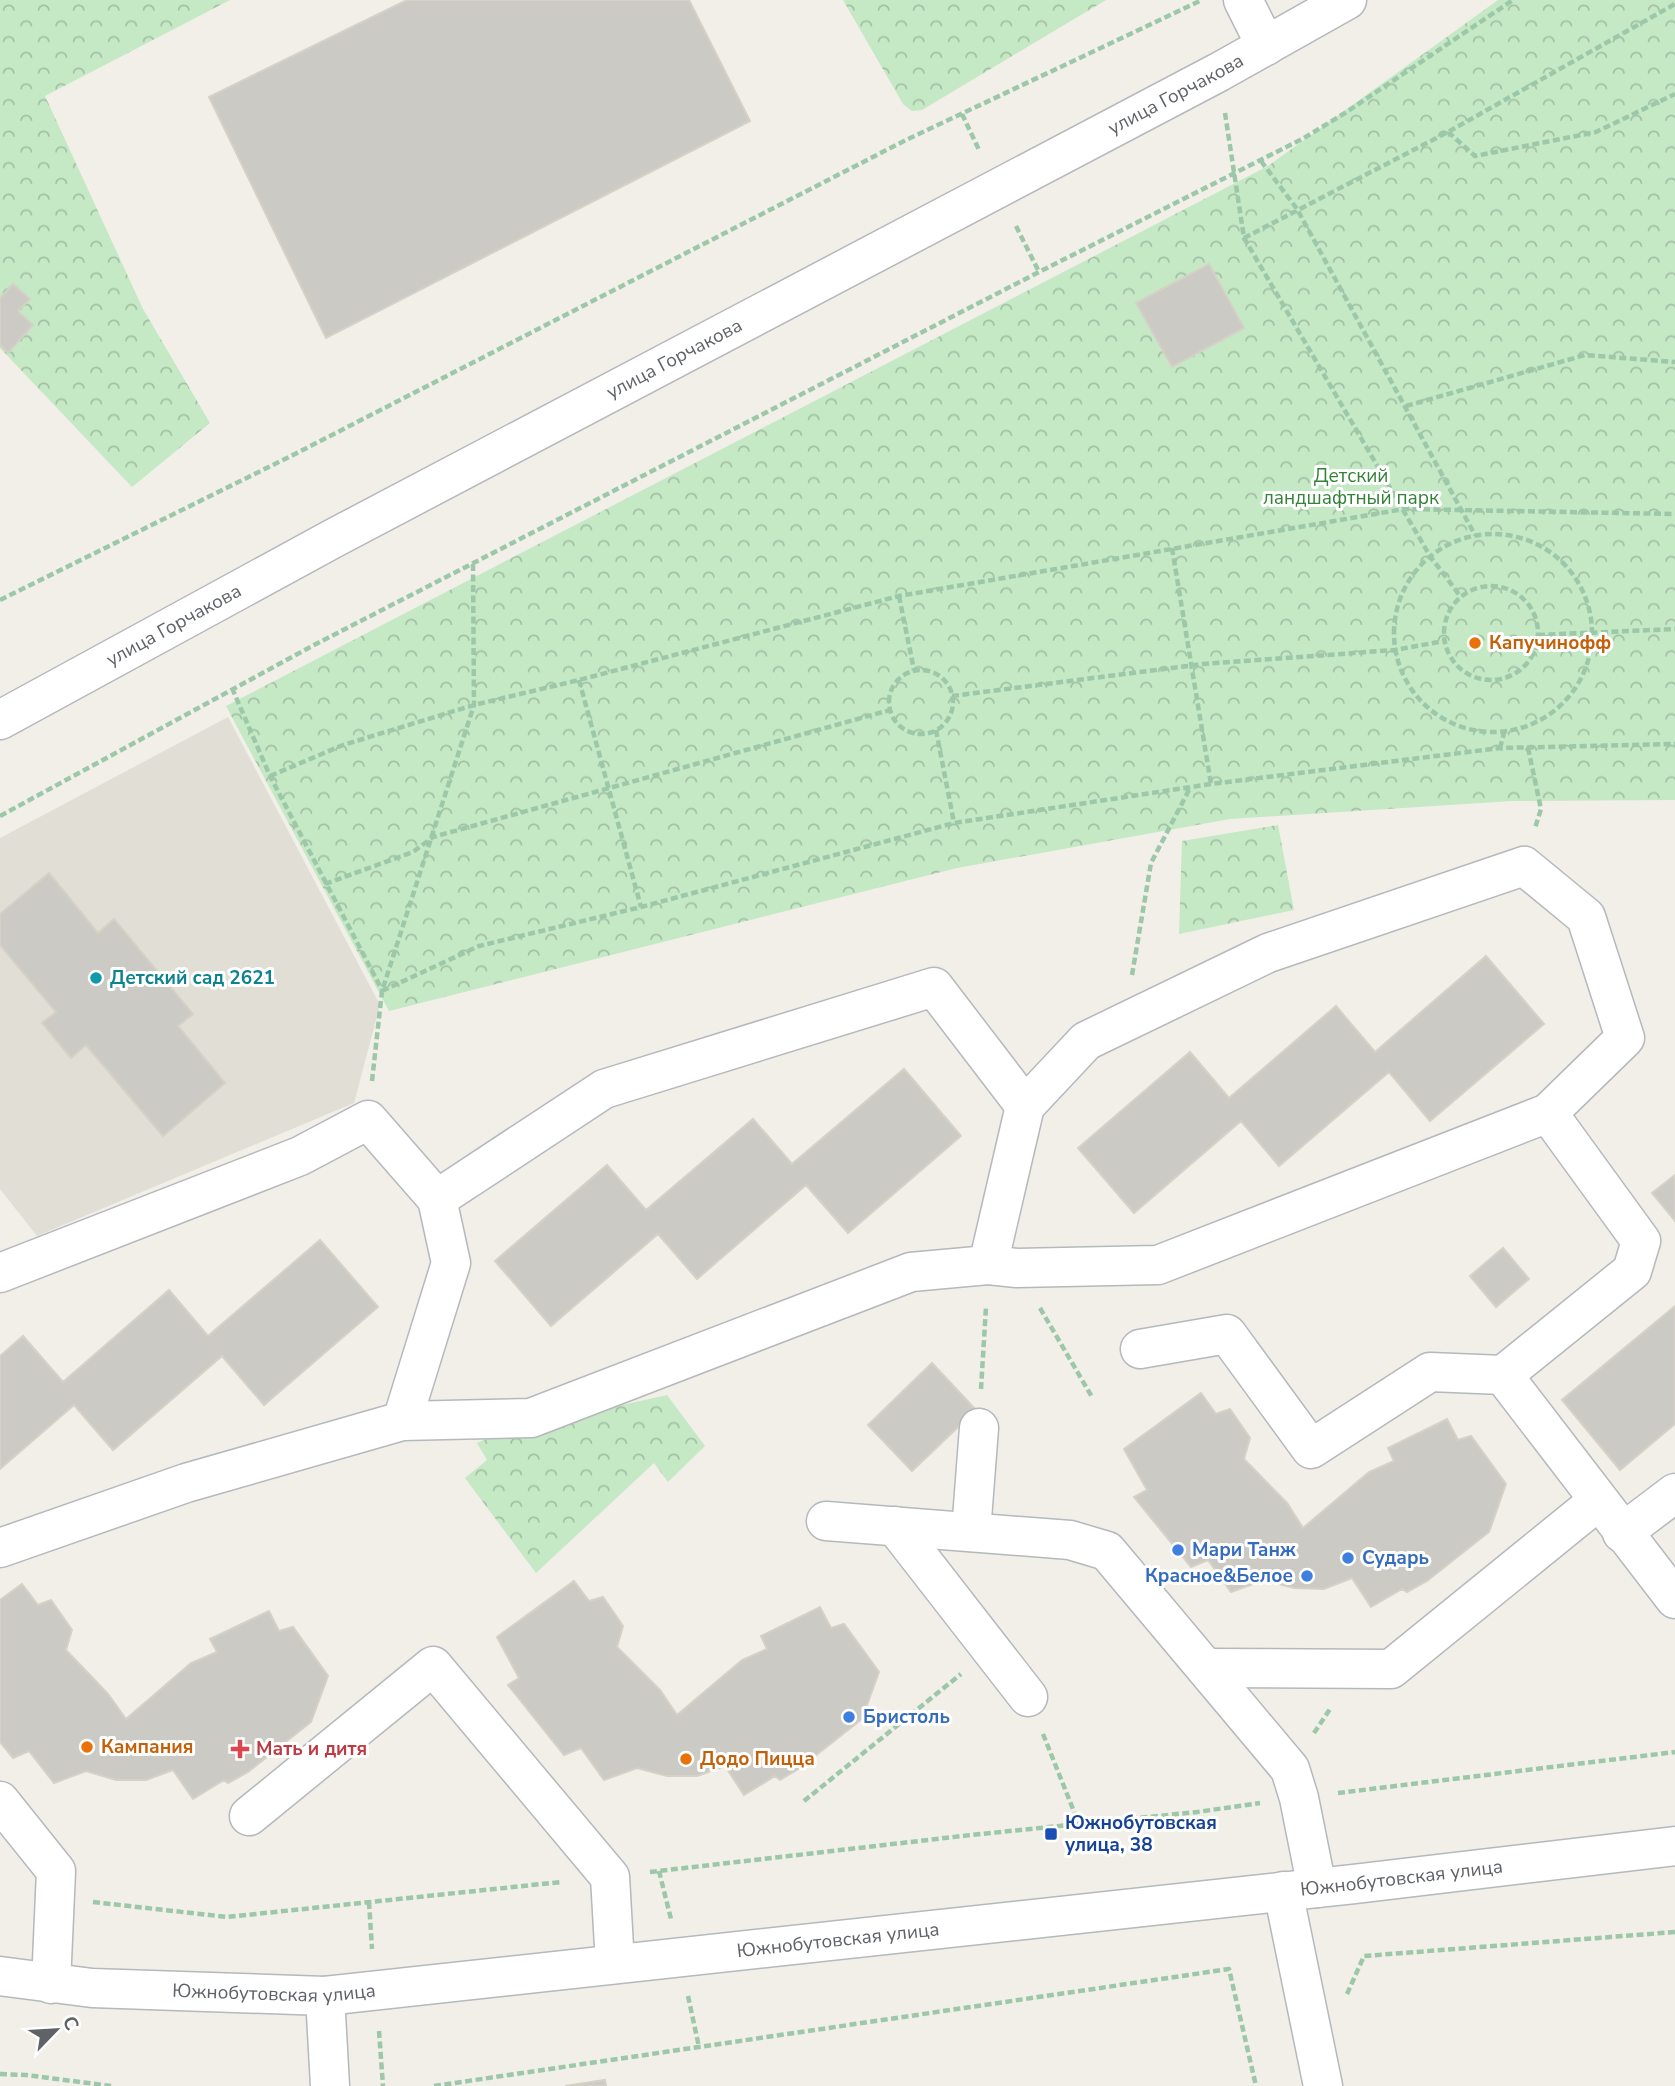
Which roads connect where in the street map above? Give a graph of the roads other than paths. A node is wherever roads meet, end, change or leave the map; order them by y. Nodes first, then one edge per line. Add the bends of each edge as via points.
1 (1244, 0) edge
2 (1347, 0) edge
3 (1266, 46) junction
4 (0, 720) edge
5 (1025, 1106) junction
6 (1548, 1113) junction
7 (437, 1199) junction
8 (1002, 1267) junction
9 (0, 1273) edge
10 (1140, 1349) dead end
11 (1503, 1376) junction
12 (402, 1422) junction
13 (979, 1428) road end
14 (1675, 1493) edge
15 (1598, 1501) junction
16 (826, 1521) dead end
17 (895, 1527) junction
18 (971, 1532) junction
19 (1622, 1533) junction
20 (0, 1548) edge
21 (1675, 1599) edge
22 (1206, 1668) junction
23 (1028, 1697) road end
24 (0, 1801) edge
25 (249, 1816) dead end
26 (1675, 1846) edge
27 (1300, 1889) junction
28 (615, 1964) junction
29 (0, 1976) edge
30 (51, 1984) junction
31 (325, 1996) junction
32 (330, 2086) edge
33 (1323, 2086) edge

1 - 3 street
2 - 3 street, улица Горчакова
3 - 4 street, улица Горчакова via 334,538
5 - 6 street via 1086,1041 1268,953 1524,866 1586,918 1625,1038
5 - 7 street via 934,987 604,1089
5 - 8 street
6 - 8 street via 1158,1265
6 - 11 street via 1640,1241 1632,1271
7 - 9 street via 368,1120 300,1156
7 - 12 street via 451,1263
8 - 12 street via 911,1272 531,1418
10 - 11 street via 1227,1334 1311,1449 1430,1372
11 - 15 street
12 - 20 street via 186,1483
13 - 18 street
14 - 19 street
15 - 19 street
15 - 22 street via 1391,1669
16 - 17 street
17 - 18 street
17 - 23 street
18 - 22 street via 1070,1540 1107,1551
19 - 21 street
22 - 27 street via 1295,1784
24 - 30 street via 56,1871
25 - 28 street via 433,1666 610,1877
26 - 27 street, Южнобутовская улица
27 - 28 street, Южнобутовская улица
27 - 33 street
28 - 31 street, Южнобутовская улица
29 - 30 street, Южнобутовская улица
30 - 31 street, Южнобутовская улица
31 - 32 street

